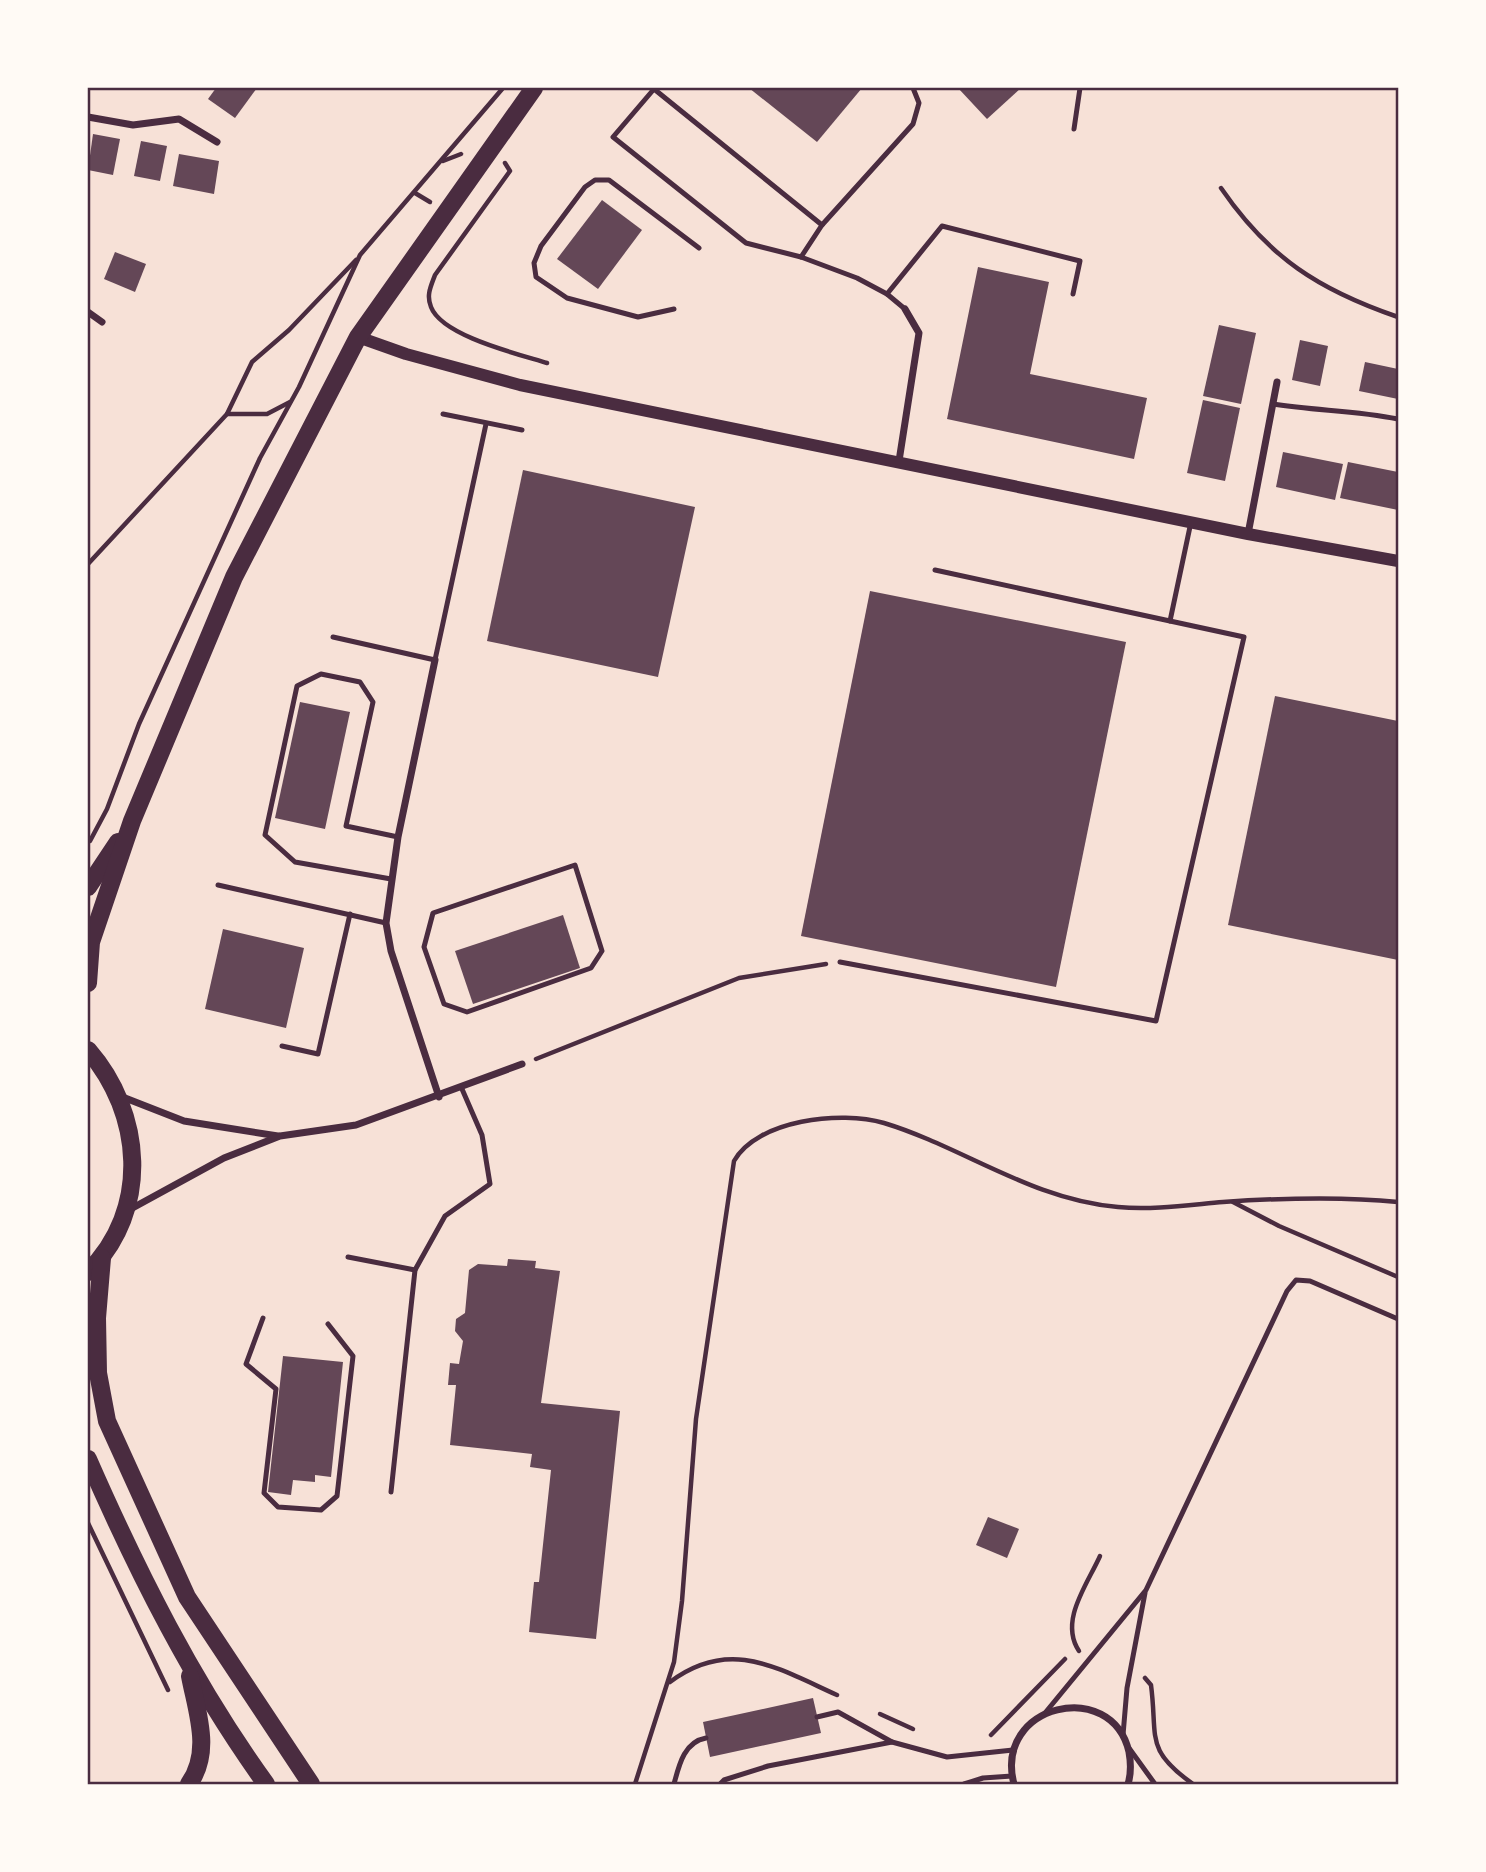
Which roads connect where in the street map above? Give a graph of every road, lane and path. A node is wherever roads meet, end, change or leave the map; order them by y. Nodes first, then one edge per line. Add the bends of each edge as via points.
1 (503, 88) edge
2 (534, 88) edge
3 (913, 88) edge
4 (1080, 88) edge
5 (88, 117) edge
6 (1074, 129) dead end
7 (217, 142) dead end
8 (510, 171) dead end
9 (1221, 188) dead end
10 (822, 225) junction
11 (699, 248) dead end
12 (360, 255) junction
13 (801, 257) junction
14 (887, 294) junction
15 (1073, 294) dead end
16 (674, 309) dead end
17 (905, 309) joint
18 (88, 312) edge
19 (1398, 317) edge
20 (102, 322) dead end
21 (326, 332) dead end
22 (358, 337) junction
23 (547, 363) dead end
24 (1277, 382) dead end
25 (291, 402) dead end
26 (1273, 404) junction
27 (228, 414) junction
28 (443, 414) dead end
29 (1398, 419) edge
30 (486, 424) junction
31 (522, 430) dead end
32 (899, 461) junction
33 (1191, 522) junction
34 (1248, 534) junction
35 (1398, 561) edge
36 (88, 564) edge
37 (935, 570) dead end
38 (1170, 621) junction
39 (333, 637) dead end
40 (435, 660) junction
41 (132, 821) junction
42 (398, 837) junction
43 (575, 864) joint
44 (391, 879) junction
45 (218, 885) dead end
46 (88, 887) edge
47 (350, 914) junction
48 (386, 923) junction
49 (840, 962) joint
50 (88, 983) edge
51 (88, 1040) edge
52 (282, 1046) dead end
53 (88, 1050) edge
54 (522, 1064) joint
55 (462, 1089) junction
56 (120, 1096) junction
57 (439, 1097) junction
58 (280, 1136) junction
59 (1232, 1202) junction
60 (1398, 1202) edge
61 (126, 1211) junction
62 (348, 1257) dead end
63 (102, 1258) junction
64 (415, 1270) junction
65 (88, 1272) edge
66 (1398, 1277) edge
67 (262, 1318) dead end
68 (1398, 1319) edge
69 (328, 1324) dead end
70 (88, 1459) edge
71 (391, 1492) dead end
72 (88, 1522) edge
73 (1100, 1556) dead end
74 (1146, 1590) junction
75 (1099, 1648) junction
76 (1080, 1651) junction
77 (1132, 1662) junction
78 (188, 1665) junction
79 (669, 1682) junction
80 (171, 1695) dead end
81 (847, 1700) dead end
82 (872, 1711) dead end
83 (1045, 1713) junction
84 (817, 1717) dead end
85 (921, 1733) dead end
86 (1122, 1736) junction
87 (706, 1738) dead end
88 (988, 1738) dead end
89 (892, 1742) junction
90 (1127, 1745) junction
91 (1013, 1750) junction
92 (1013, 1780) edge
93 (189, 1784) edge
94 (266, 1784) edge
95 (311, 1784) edge
96 (635, 1784) edge
97 (674, 1784) edge
98 (720, 1784) edge
99 (964, 1784) edge
100 (1128, 1784) edge
101 (1155, 1784) edge
102 (1193, 1784) edge

1 - 12 path
2 - 22 main road
3 - 10 lane via 919,103 913,124
4 - 6 lane
5 - 7 street via 133,125 179,119
8 - 23 path via 435,275 428,294 441,322
9 - 19 path via 1262,242 1292,266 1338,294
10 - 13 lane
10 - 13 lane via 654,89 613,137 746,243
11 - 16 lane via 609,180 595,180 584,187 534,263 536,277 567,298 638,317
12 - 21 path
12 - 27 path via 252,362
13 - 14 lane
14 - 15 lane via 942,226 1080,261
14 - 17 lane
17 - 32 street via 919,333
18 - 20 street
22 - 32 street via 520,385
22 - 41 main road via 234,577
24 - 26 street
25 - 27 path via 267,414
26 - 29 lane via 1310,410 1340,408
26 - 34 street
27 - 36 path
28 - 30 lane
30 - 31 lane
30 - 40 lane
32 - 33 street
33 - 34 street
33 - 38 lane
34 - 35 street
37 - 38 lane
38 - 49 lane via 1244,637 1156,1021
39 - 40 lane
40 - 42 street
41 - 46 main road
41 - 50 main road via 91,942
42 - 44 street
42 - 44 lane via 346,826 373,702 360,682 321,674 297,686 265,835 295,862
43 - 43 lane via 602,951 591,968 467,1012 444,1003 424,947 433,913
44 - 48 street
45 - 47 lane
47 - 48 lane
47 - 52 lane via 318,1054
48 - 57 street
49 - 54 path via 739,978
51 - 53 main road
53 - 56 main road
54 - 55 street
55 - 57 street
55 - 64 lane via 482,1135 490,1184 444,1216
56 - 58 street via 184,1121
56 - 61 main road via 131,1133 134,1173
57 - 58 street via 356,1125
58 - 61 street via 224,1158
59 - 60 path via 1285,1198
59 - 66 path
59 - 79 path via 1154,1209 1078,1200 1025,1184 881,1122 822,1119 786,1125 742,1146 734,1161 696,1419 682,1601
61 - 63 main road
62 - 64 lane
63 - 65 main road
63 - 95 main road via 98,1373 107,1421 187,1597
64 - 71 lane
67 - 69 lane via 246,1364 276,1389 264,1493 278,1507 321,1510 337,1496 353,1356
68 - 74 lane via 1310,1281 1296,1280
70 - 78 main road via 133,1561
72 - 80 path
73 - 76 path via 1071,1621 1071,1638
74 - 75 lane
74 - 77 lane
75 - 76 path
75 - 83 lane
76 - 88 path via 1069,1656
77 - 86 lane
77 - 102 path via 1150,1685 1157,1750 1171,1769
78 - 93 main road via 202,1743 200,1763
78 - 94 main road
79 - 81 path via 691,1666 747,1658
79 - 96 path
82 - 85 path
83 - 86 street via 1080,1707 1111,1722
83 - 91 street via 1026,1728
84 - 89 lane via 838,1713
86 - 90 street
87 - 97 lane via 690,1745
89 - 91 lane via 947,1758
89 - 98 lane via 768,1766
90 - 100 street via 1131,1762
90 - 101 lane
91 - 92 street
92 - 99 lane via 983,1778

